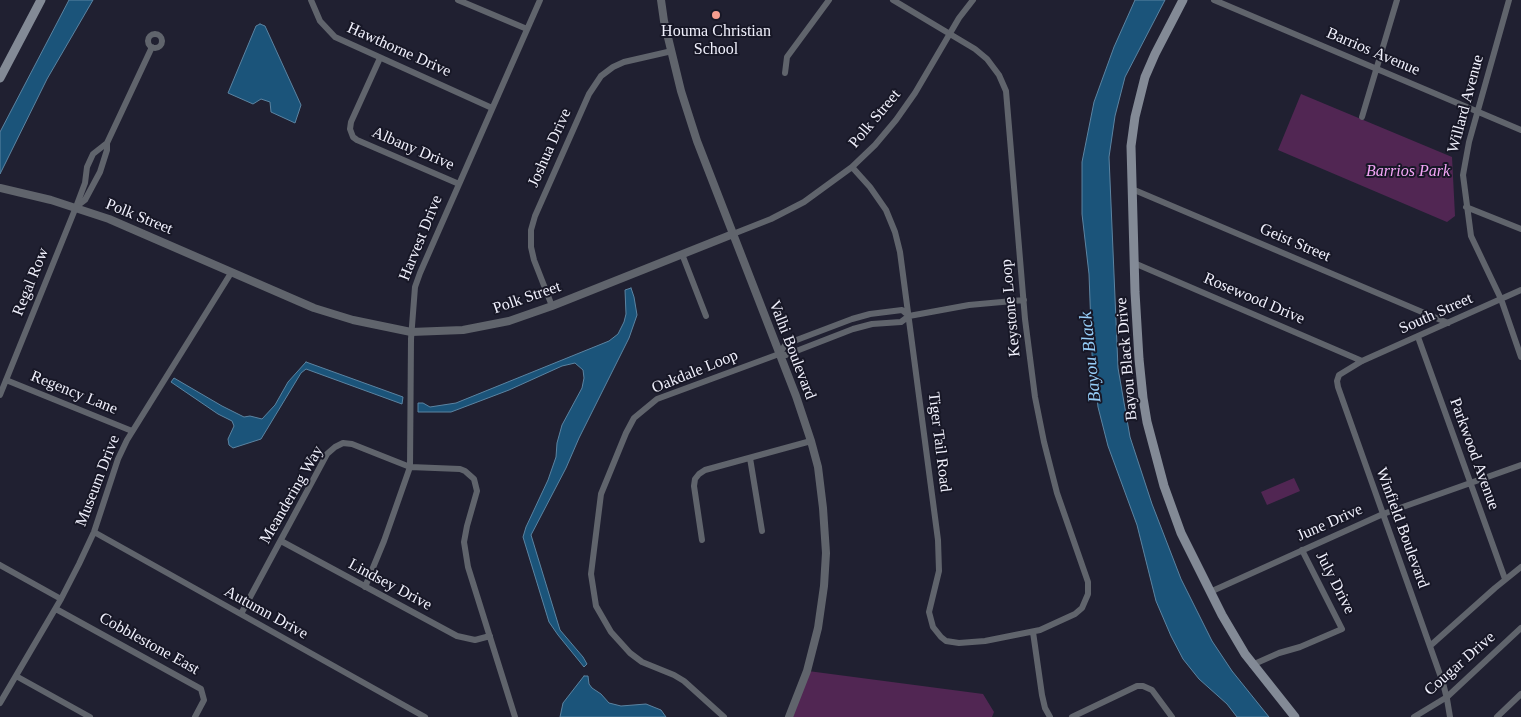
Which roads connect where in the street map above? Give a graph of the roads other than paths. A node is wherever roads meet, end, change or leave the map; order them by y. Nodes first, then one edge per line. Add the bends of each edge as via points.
1 (41, 0) edge
2 (311, 0) edge
3 (458, 0) edge
4 (540, 0) edge
5 (661, 0) edge
6 (829, 0) edge
7 (893, 0) edge
8 (973, 0) edge
9 (1183, 0) edge
10 (1214, 0) edge
11 (1397, 0) edge
12 (1508, 0) edge
13 (526, 30) junction
14 (950, 34) junction
15 (152, 47) dead end
16 (672, 51) junction
17 (380, 58) junction
18 (1376, 69) junction
19 (785, 72) dead end
20 (0, 78) edge
21 (492, 108) junction
22 (1477, 112) junction
23 (1362, 117) dead end
24 (1521, 130) edge
25 (107, 143) junction
26 (90, 162) junction
27 (102, 167) junction
28 (852, 167) junction
29 (459, 184) junction
30 (0, 188) edge
31 (1132, 189) junction
32 (76, 207) junction
33 (1466, 207) junction
34 (1521, 229) edge
35 (733, 234) junction
36 (682, 254) junction
37 (1134, 263) junction
38 (231, 273) junction
39 (1521, 290) edge
40 (1501, 299) junction
41 (1024, 300) junction
42 (552, 306) junction
43 (706, 316) dead end
44 (909, 316) junction
45 (843, 321) junction
46 (1448, 323) junction
47 (846, 331) junction
48 (411, 332) junction
49 (1418, 337) junction
50 (779, 354) junction
51 (1521, 357) edge
52 (1362, 361) junction
53 (6, 380) junction
54 (0, 395) edge
55 (132, 431) junction
56 (811, 441) junction
57 (750, 458) junction
58 (1521, 465) edge
59 (410, 468) junction
60 (1470, 484) junction
61 (1383, 514) junction
62 (762, 531) dead end
63 (94, 532) junction
64 (702, 540) dead end
65 (281, 541) junction
66 (1302, 550) junction
67 (0, 565) edge
68 (1521, 567) edge
69 (1505, 580) junction
70 (365, 587) junction
71 (1210, 592) junction
72 (61, 599) junction
73 (56, 608) junction
74 (242, 614) junction
75 (1521, 628) edge
76 (1033, 632) junction
77 (490, 636) junction
78 (1430, 646) junction
79 (1252, 665) junction
80 (16, 676) junction
81 (1521, 694) edge
82 (1447, 697) junction
83 (0, 703) edge
84 (90, 717) edge
85 (195, 717) edge
86 (425, 717) edge
87 (515, 717) edge
88 (724, 717) edge
89 (790, 717) edge
90 (1050, 717) edge
91 (1072, 717) edge
92 (1172, 717) edge
93 (1295, 717) edge
94 (1414, 717) edge
95 (1450, 717) edge
96 (1496, 717) edge

1 - 20 main road
2 - 17 street, Hawthorne Drive via 316,16 330,32
3 - 13 street
4 - 13 street, Harvest Drive
5 - 16 street, Valhi Boulevard
6 - 19 street via 787,57
7 - 14 street, Keystone Loop
8 - 14 street, Polk Street
9 - 31 main road, Bayou Black Drive via 1145,76 1131,146
10 - 18 street, Barrios Avenue
11 - 18 street
12 - 22 street, Willard Avenue
13 - 21 street, Harvest Drive
14 - 28 street, Polk Street via 896,120
14 - 41 street, Keystone Loop via 987,59 1006,91
15 - 25 street
16 - 35 street, Valhi Boulevard via 697,141
16 - 42 street, Joshua Drive via 612,67 601,76 589,94 535,216 532,230 534,260
17 - 21 street, Hawthorne Drive
17 - 29 street, Albany Drive via 351,122 353,137
18 - 22 street, Barrios Avenue
18 - 23 street
21 - 29 street, Harvest Drive
22 - 24 street, Barrios Avenue
22 - 33 street, Willard Avenue via 1463,175
25 - 26 street via 93,154
25 - 27 street
26 - 27 street
26 - 32 street
27 - 32 street via 85,200
28 - 35 street, Polk Street via 804,202
28 - 44 street, Tiger Tail Road via 886,210 895,232
29 - 48 street, Harvest Drive via 417,281
30 - 32 street, Polk Street
31 - 37 main road, Bayou Black Drive
31 - 46 street, Geist Street
32 - 38 street, Polk Street
32 - 53 street, Regal Row
33 - 34 street
33 - 40 street, Willard Avenue via 1471,236
35 - 36 street, Polk Street
35 - 50 street, Valhi Boulevard
36 - 42 street, Polk Street
36 - 43 street
37 - 52 street, Rosewood Drive
37 - 71 main road, Bayou Black Drive via 1139,359 1147,422 1171,508
38 - 48 street, Polk Street via 324,311
38 - 55 street, Museum Drive
39 - 40 street, South Street
40 - 46 street, South Street
40 - 51 street, Willard Avenue
41 - 44 street via 969,305
41 - 76 street, Keystone Loop via 1030,365 1044,442 1089,591 1082,608 1075,614
42 - 48 street, Polk Street via 508,322 436,332
44 - 45 street via 902,310 896,310
44 - 47 street via 901,322 872,324
44 - 76 street, Tiger Tail Road via 939,554 931,623 946,641 959,643
45 - 47 street
45 - 50 street via 786,344
46 - 49 street, South Street
47 - 50 street via 786,355
48 - 59 street, Harvest Drive
49 - 52 street, South Street
49 - 60 street, Parkwood Avenue
50 - 56 street, Valhi Boulevard
50 - 88 street, Oakdale Loop via 657,399 644,408 626,433 606,478 599,506 590,574 596,606 603,620 642,662 674,674
52 - 61 street, Winfield Boulevard via 1339,375 1337,381
53 - 54 street, Regal Row
53 - 55 street, Regency Lane
55 - 63 street, Museum Drive via 118,459
56 - 57 street
56 - 89 street, Valhi Boulevard via 823,508 824,586 818,628
57 - 62 street
57 - 64 street via 705,470 695,479
58 - 60 street, June Drive
59 - 65 street, Meandering Way via 352,444 343,443 335,447 327,454
59 - 70 street, Harvest Drive
59 - 77 street, Meandering Way via 460,469 474,479 476,496 464,542 468,566
60 - 61 street, June Drive
60 - 69 street, Parkwood Avenue
61 - 66 street, June Drive
61 - 78 street, Winfield Boulevard
63 - 72 street, Museum Drive
63 - 74 street, Autumn Drive
65 - 70 street, Lindsey Drive
65 - 74 street, Meandering Way
66 - 71 street, June Drive
66 - 79 street, July Drive via 1342,629
67 - 72 street
68 - 69 street
69 - 78 street
70 - 77 street, Lindsey Drive via 457,636 475,640
71 - 79 main road, Bayou Black Drive
72 - 73 street, Museum Drive
73 - 80 street, Museum Drive
73 - 85 street, Cobblestone East via 198,687 204,697
74 - 86 street, Autumn Drive
75 - 82 street, Cougar Drive
76 - 90 street via 1042,695
77 - 87 street, Meandering Way
78 - 82 street, Winfield Boulevard
79 - 93 main road, Bayou Black Drive
80 - 83 street, Museum Drive
80 - 84 street
81 - 96 street
82 - 94 street, Cougar Drive
82 - 95 street, Winfield Boulevard
91 - 92 street via 1137,686 1152,690

